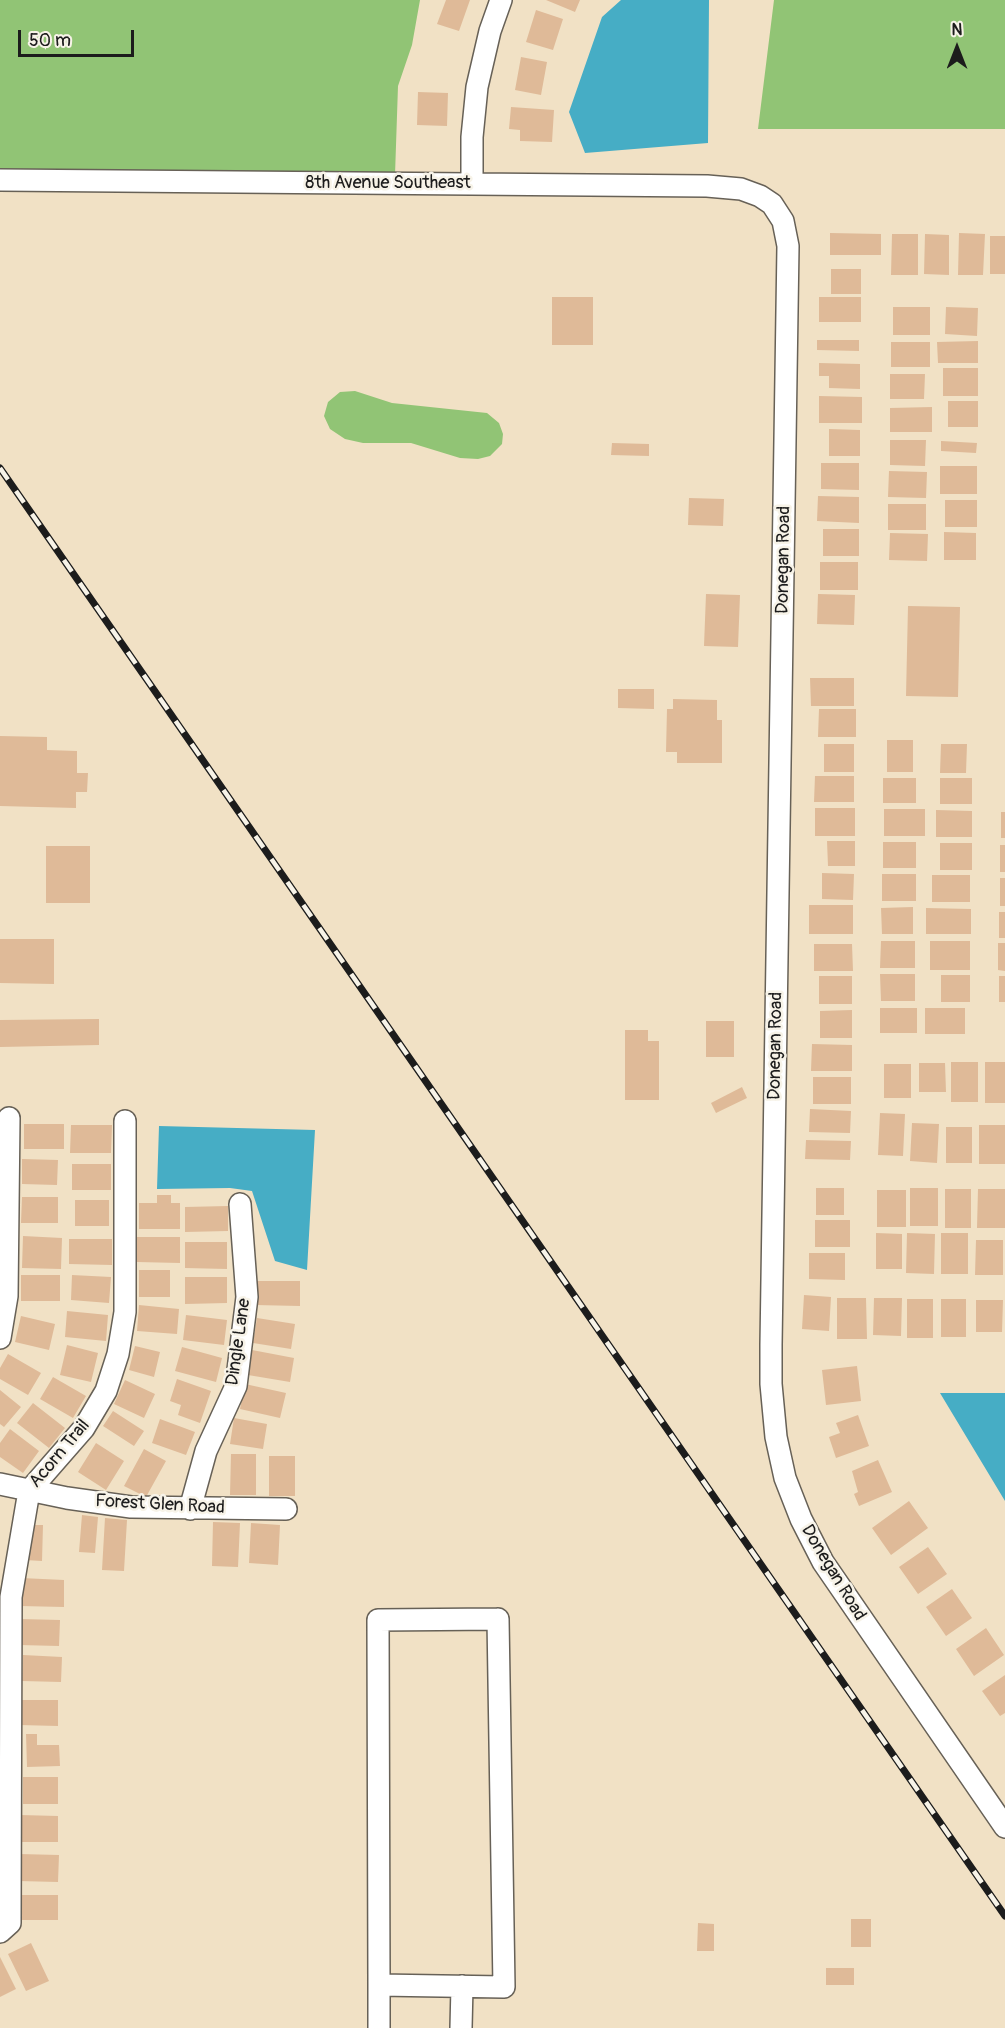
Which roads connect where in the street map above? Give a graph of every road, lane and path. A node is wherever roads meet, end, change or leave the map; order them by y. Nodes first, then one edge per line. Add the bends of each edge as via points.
1 (501, 0) edge
2 (0, 180) edge
3 (472, 184) junction
4 (772, 204) joint
5 (9, 1118) dead end
6 (125, 1121) dead end
7 (240, 1204) dead end
8 (0, 1338) edge
9 (0, 1484) edge
10 (28, 1491) junction
11 (190, 1509) junction
12 (286, 1509) dead end
13 (1005, 1827) edge
14 (0, 1932) edge
15 (379, 1985) junction
16 (462, 1986) junction
17 (379, 2028) edge
18 (461, 2028) edge

1 - 3 street via 477,87
2 - 3 street, 8th Avenue Southeast
3 - 4 street, 8th Avenue Southeast via 707,186 741,189
4 - 13 street, Donegan Road via 783,221 788,246 771,1344 776,1437 785,1478 823,1562
5 - 8 street via 7,1296
6 - 10 street, Acorn Trail via 125,1300 118,1354 106,1391 84,1428
7 - 11 street, Dingle Lane via 247,1297 236,1386 198,1470
9 - 10 street, Forest Glen Road
10 - 11 street, Forest Glen Road via 131,1507
10 - 14 street, Acorn Trail via 10,1598 10,1923
11 - 12 street, Forest Glen Road
15 - 16 street
15 - 16 street via 378,1620 498,1619 504,1987
15 - 17 street
16 - 18 street

